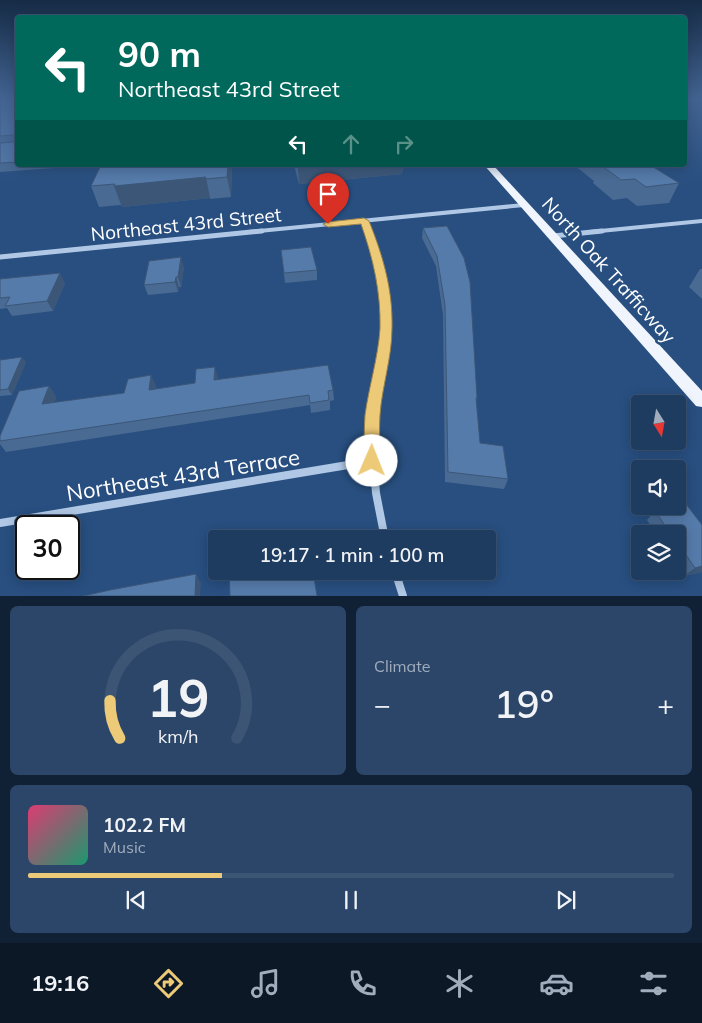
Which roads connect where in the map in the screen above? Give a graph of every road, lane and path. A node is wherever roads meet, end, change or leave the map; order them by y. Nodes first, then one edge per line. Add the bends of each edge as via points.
1 (490, 167) edge
2 (524, 205) junction
3 (364, 221) junction
4 (702, 221) edge
5 (553, 236) junction
6 (0, 257) edge
7 (702, 401) edge
8 (372, 461) junction
9 (0, 523) edge
10 (383, 530) edge
11 (398, 580) edge
12 (403, 596) edge

1 - 2 main road, North Oak Trafficway
2 - 3 street, Northeast 43rd Street
2 - 5 main road, North Oak Trafficway
3 - 6 street, Northeast 43rd Street
3 - 8 street via 384,286 386,327 384,359 373,415
4 - 5 street
5 - 7 main road, North Oak Trafficway
8 - 9 street, Northeast 43rd Terrace
8 - 10 street
11 - 12 street

